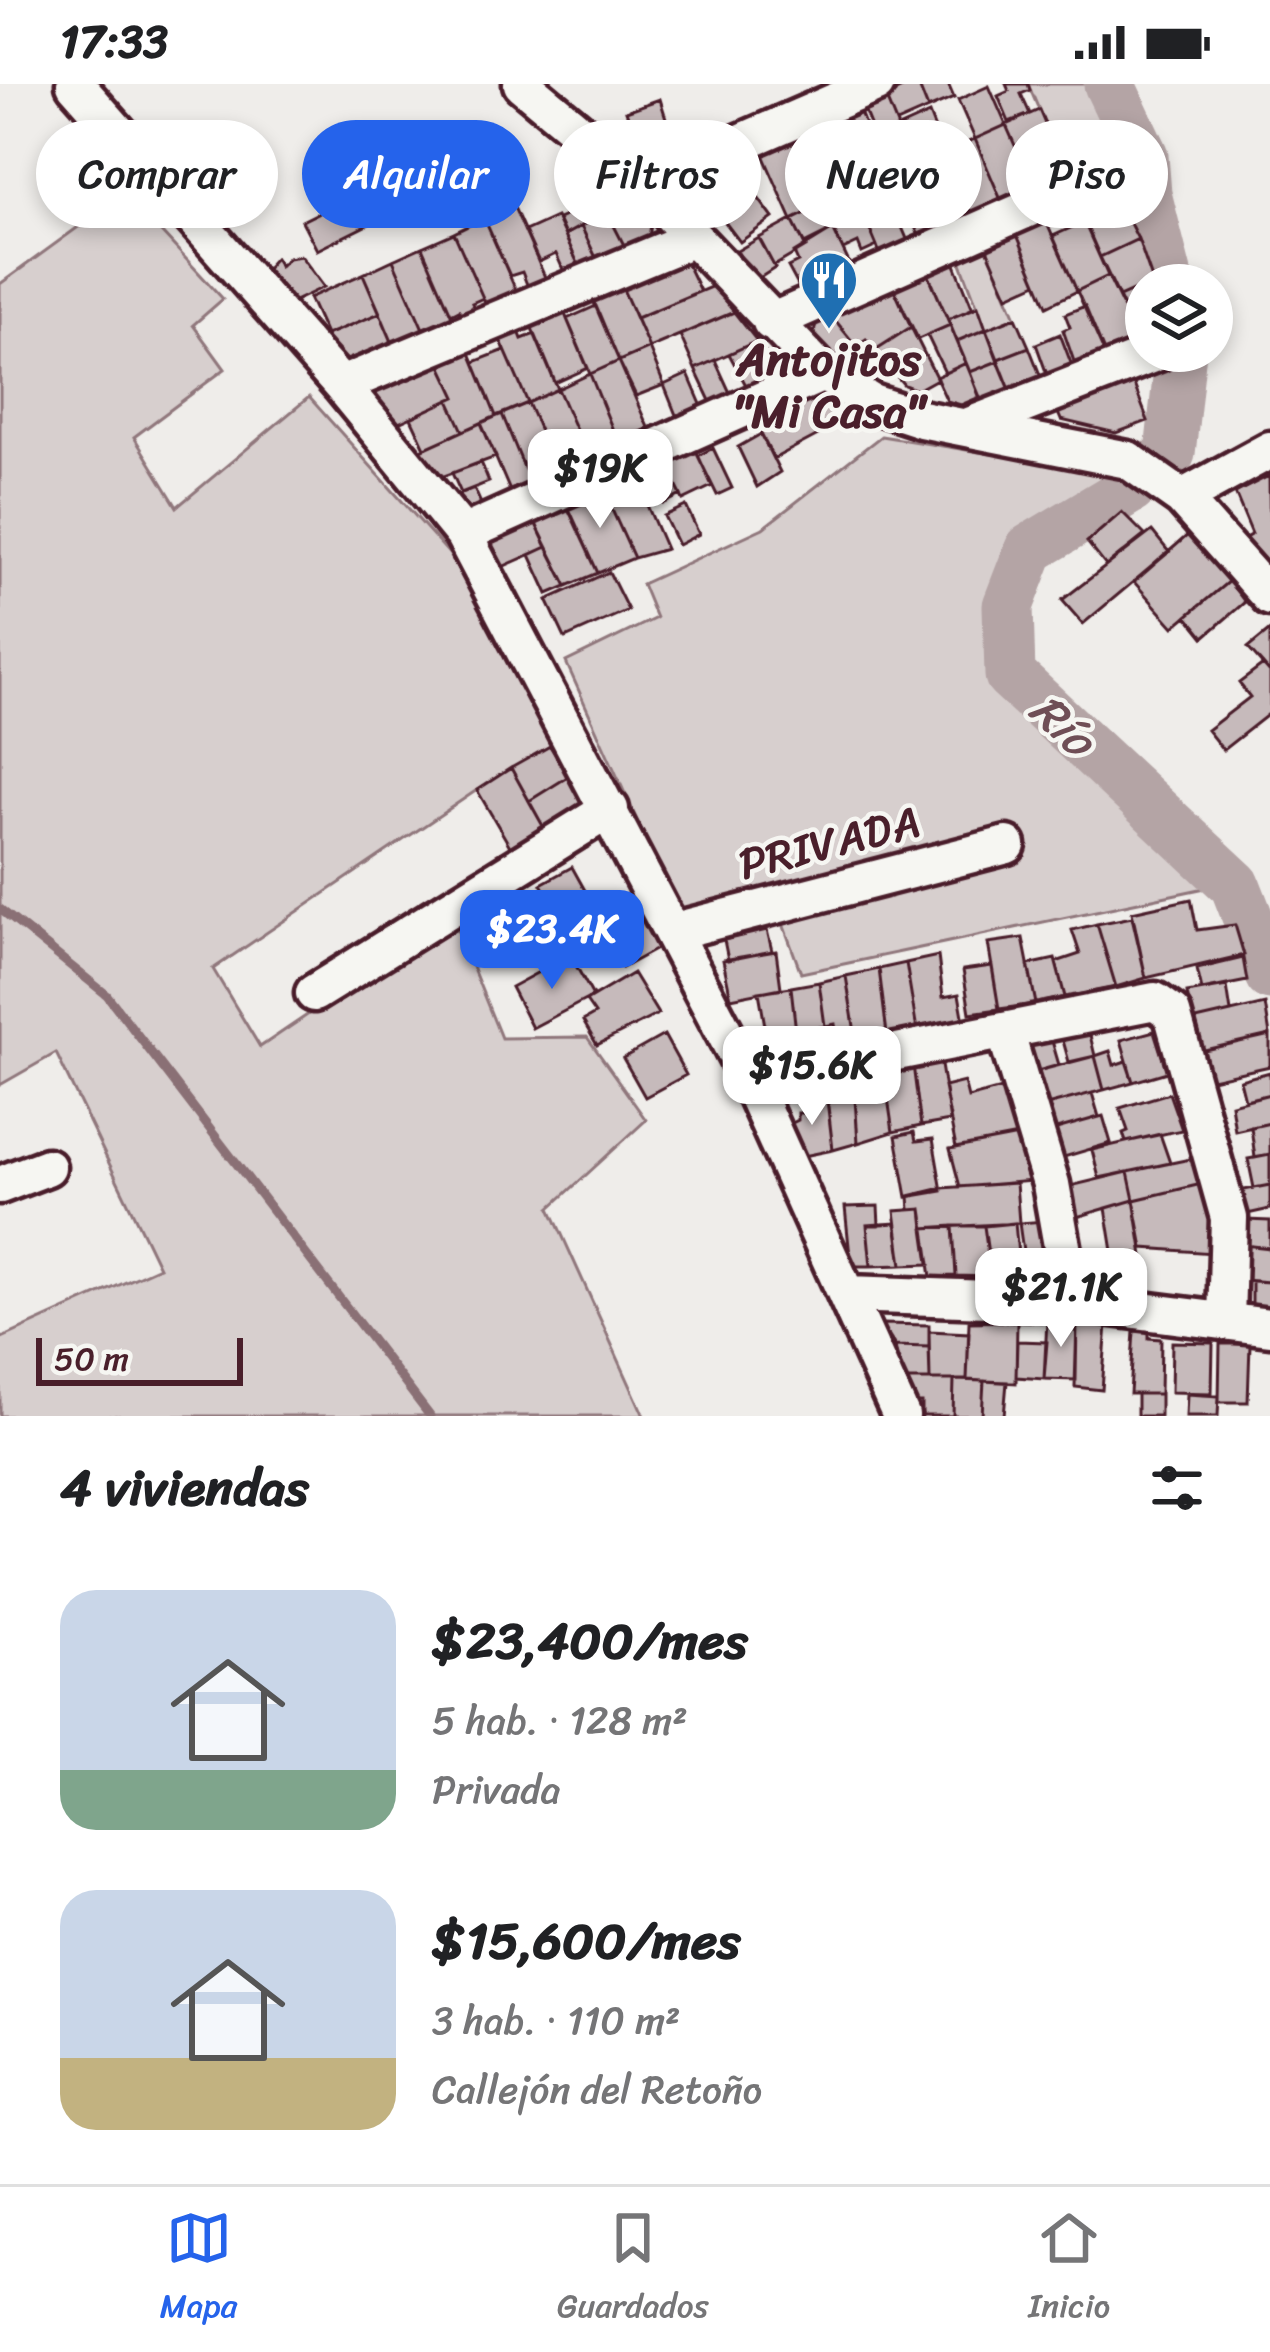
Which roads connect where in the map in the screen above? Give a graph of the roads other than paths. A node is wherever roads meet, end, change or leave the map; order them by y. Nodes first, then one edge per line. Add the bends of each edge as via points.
1 (75, 84) edge
2 (522, 84) edge
3 (876, 84) edge
4 (565, 120) edge
5 (761, 134) edge
6 (1006, 218) edge
7 (685, 228) edge
8 (694, 238) junction
9 (771, 322) junction
10 (1125, 365) edge
11 (823, 374) junction
12 (341, 385) junction
13 (969, 426) junction
14 (1270, 449) edge
15 (1182, 498) junction
16 (464, 533) junction
17 (1270, 597) edge
18 (610, 808) junction
19 (1007, 845) dead end
20 (675, 931) junction
21 (314, 993) dead end
22 (1006, 1034) junction
23 (750, 1082) junction
24 (47, 1167) dead end
25 (0, 1185) edge
26 (848, 1294) junction
27 (1072, 1302) junction
28 (1226, 1321) junction
29 (1270, 1327) edge
30 (901, 1416) edge

1 - 12 street
2 - 4 street
3 - 5 street
6 - 9 street
7 - 8 street
8 - 9 street
8 - 12 street
9 - 11 street
10 - 13 street
11 - 13 street via 872,403
11 - 16 street
12 - 16 street
13 - 15 street via 1128,460
14 - 15 street
15 - 17 street
16 - 18 street
18 - 20 street
18 - 21 street
19 - 20 street, PRIVADA
20 - 23 street
22 - 23 street
22 - 27 street via 1051,1184
22 - 28 street via 1155,1001 1172,1013 1229,1218
23 - 26 street
24 - 25 street
26 - 27 street
26 - 30 street
27 - 28 street
28 - 29 street

